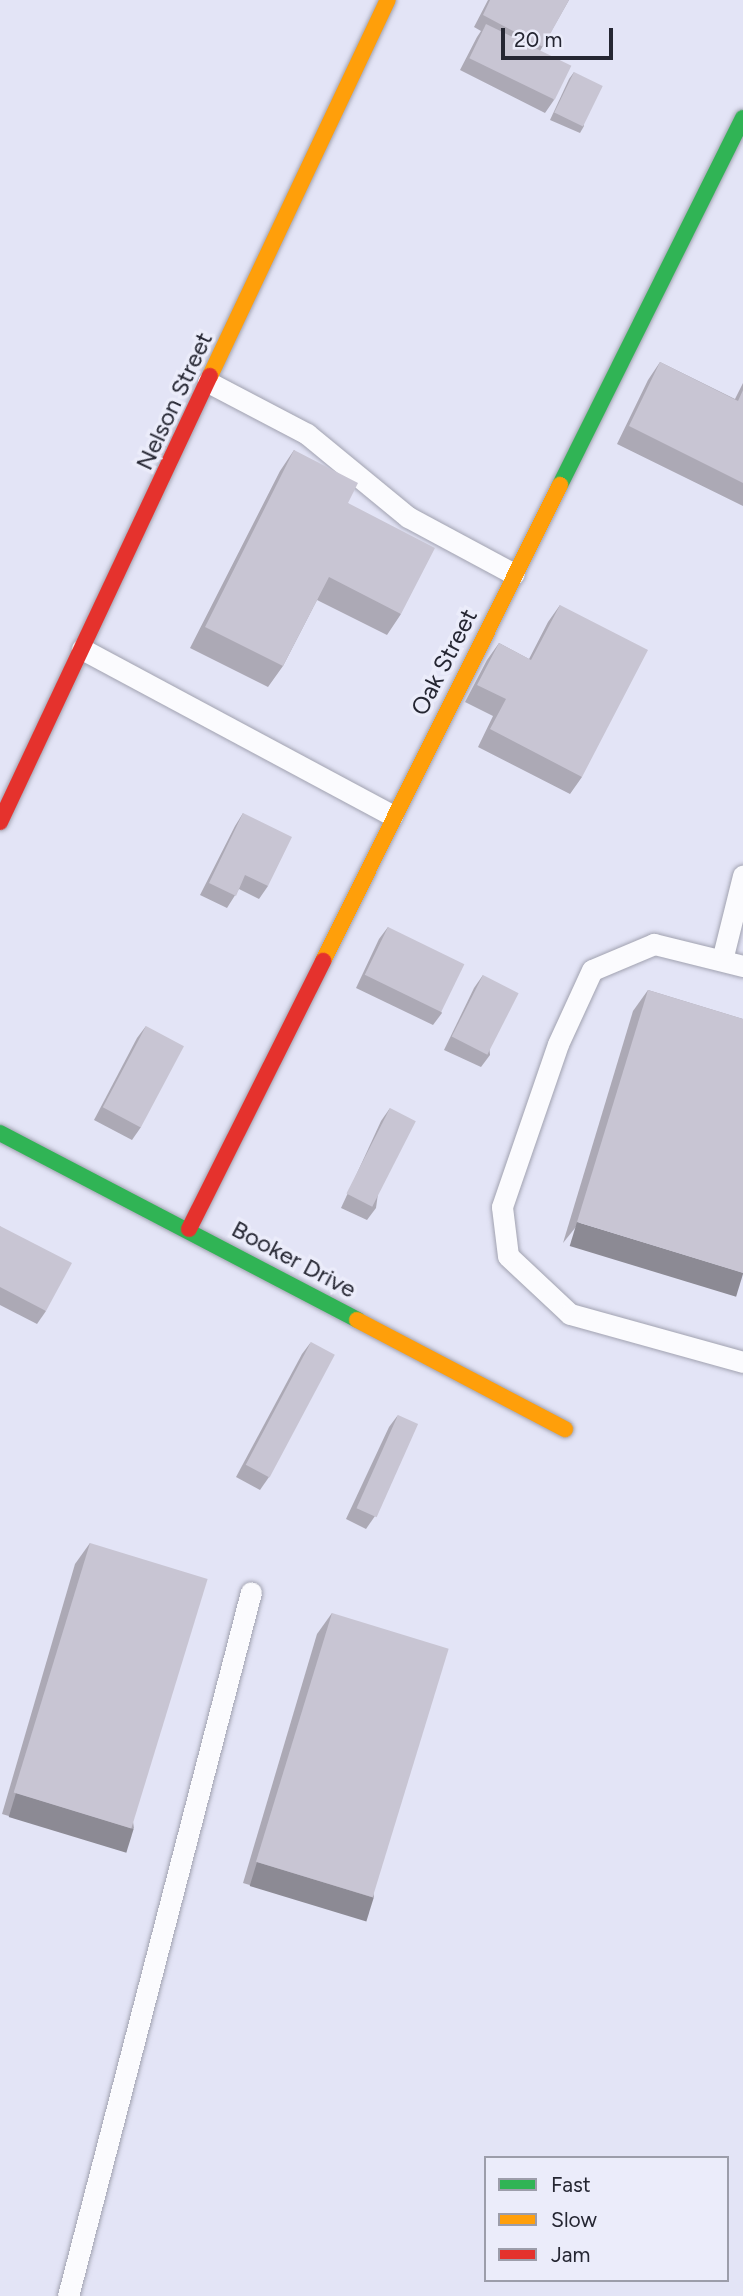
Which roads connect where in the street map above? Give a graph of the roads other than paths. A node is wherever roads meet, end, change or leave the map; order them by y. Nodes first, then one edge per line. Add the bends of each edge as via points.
1 (388, 0) edge
2 (743, 118) edge
3 (208, 382) junction
4 (514, 574) junction
5 (82, 649) junction
6 (392, 815) junction
7 (0, 822) edge
8 (743, 876) edge
9 (722, 960) junction
10 (743, 966) edge
11 (0, 1133) edge
12 (189, 1229) junction
13 (743, 1362) edge
14 (565, 1429) dead end
15 (251, 1592) dead end
16 (68, 2296) edge

1 - 3 street, Nelson Street
2 - 4 street, Oak Street
3 - 4 lane via 307,434 408,517
3 - 5 street, Nelson Street
4 - 6 street, Oak Street
5 - 6 lane
5 - 7 street, Nelson Street
6 - 12 street, Oak Street
8 - 9 lane
9 - 10 lane
9 - 13 lane via 654,944 592,970 558,1044 502,1207 508,1256 570,1314
11 - 12 street, Booker Drive
12 - 14 street, Booker Drive
15 - 16 lane

